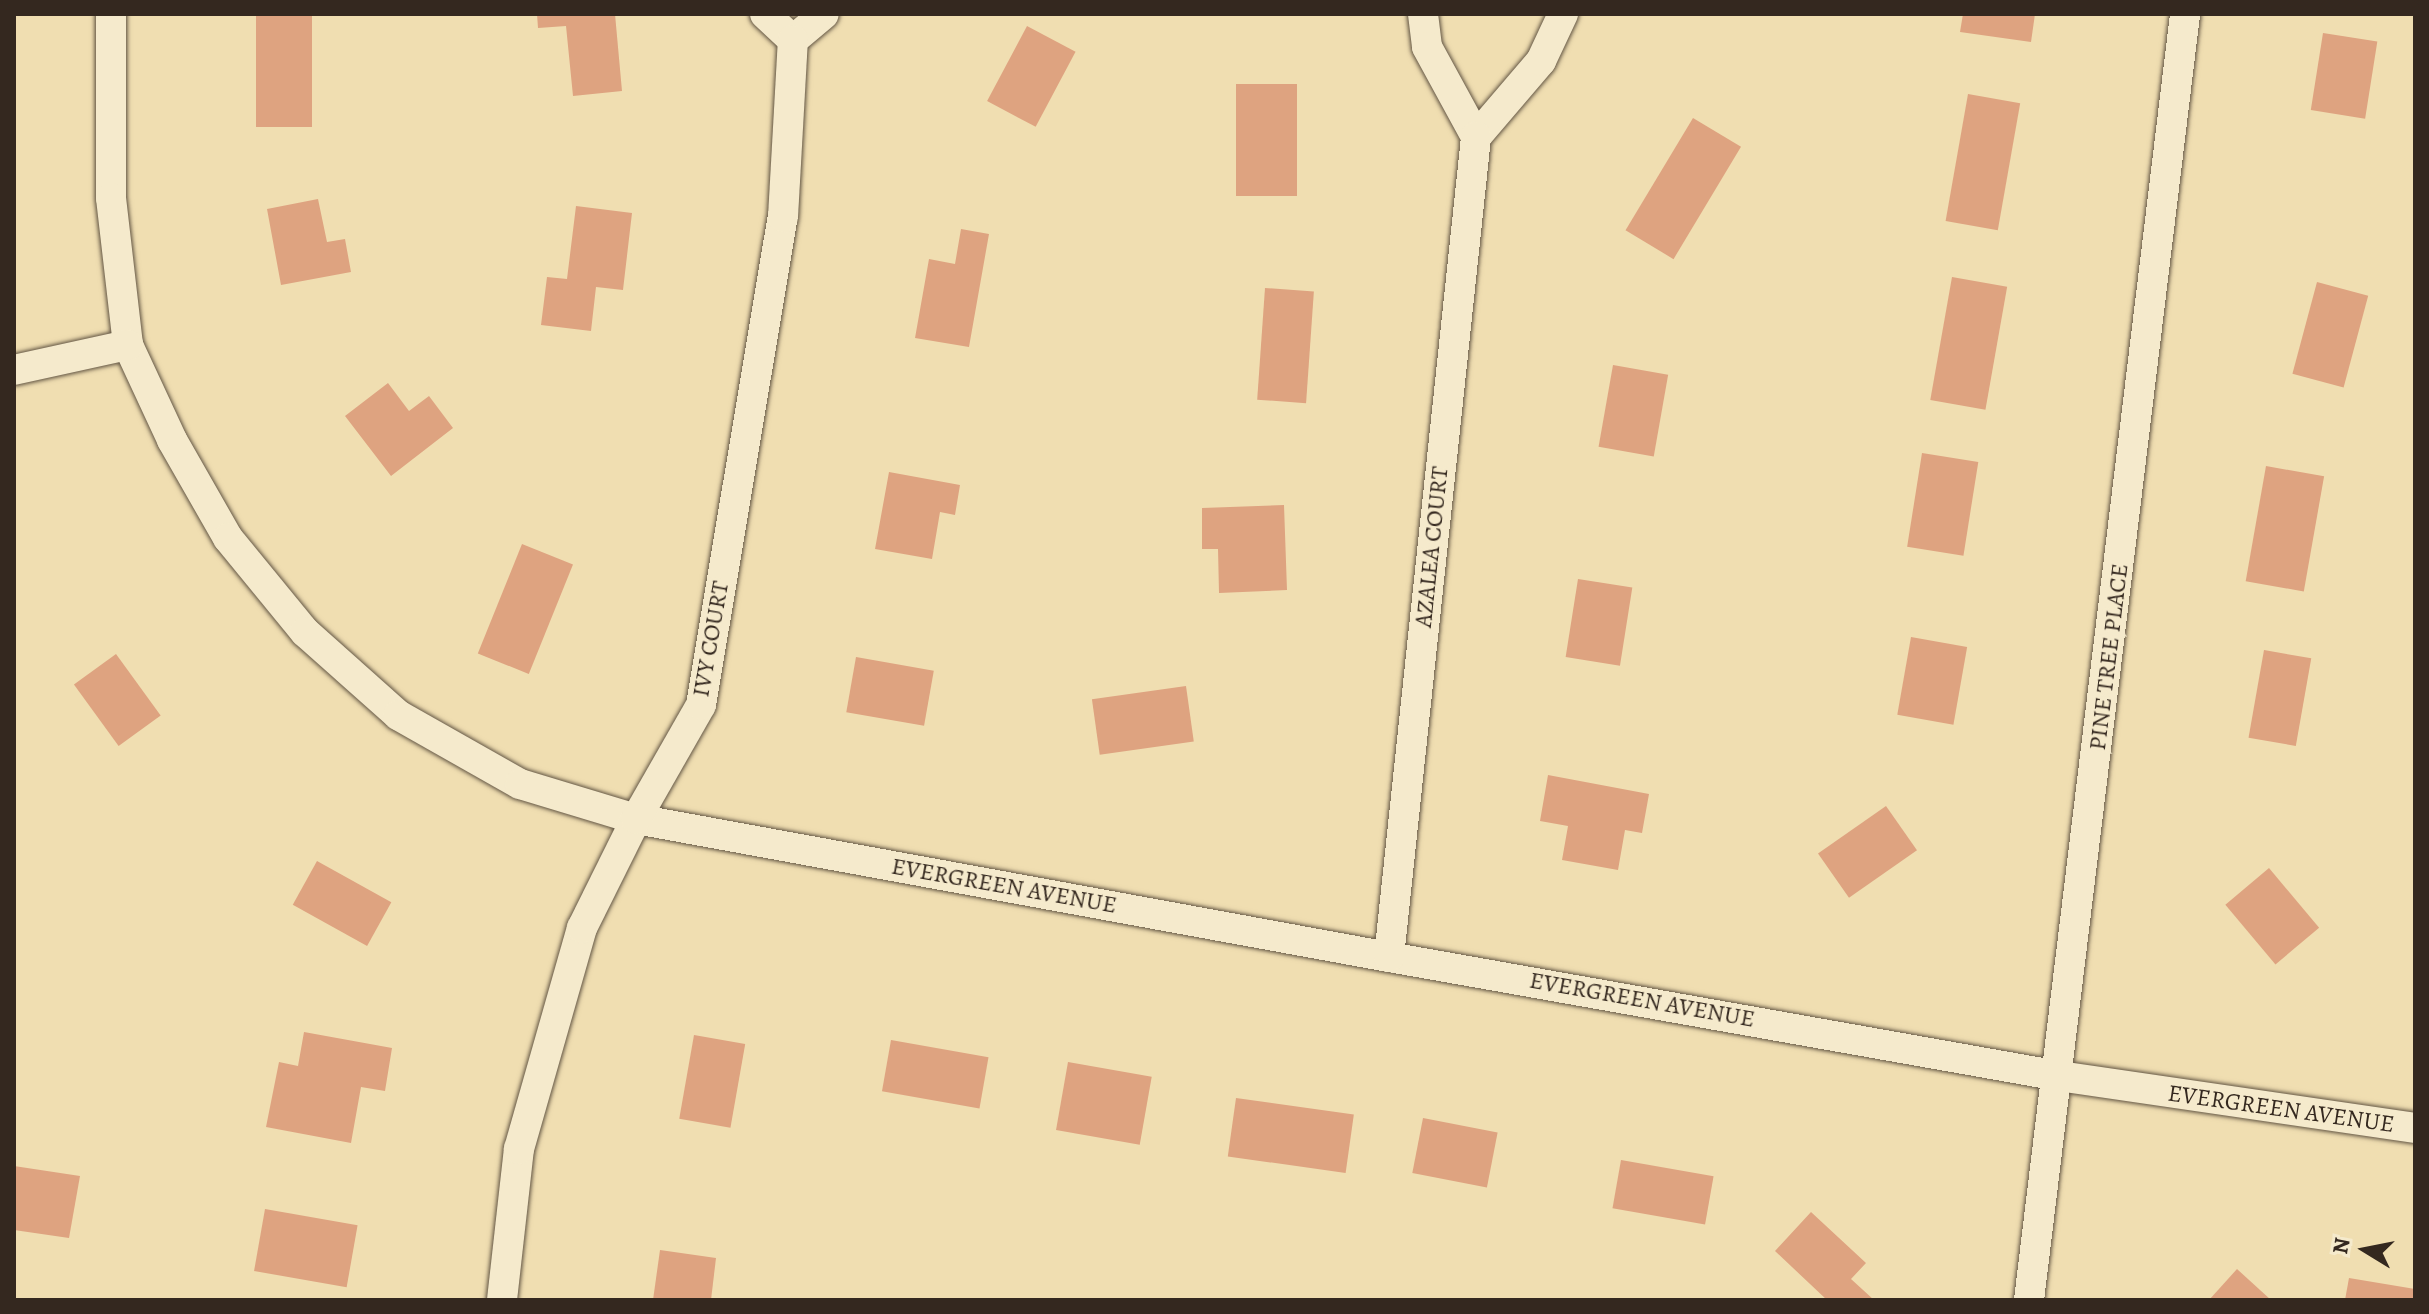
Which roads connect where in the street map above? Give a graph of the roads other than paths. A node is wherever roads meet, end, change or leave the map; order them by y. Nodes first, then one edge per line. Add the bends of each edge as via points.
1 (111, 14) edge
2 (765, 14) edge
3 (824, 14) edge
4 (1423, 14) edge
5 (1563, 14) edge
6 (2185, 14) edge
7 (793, 40) junction
8 (1476, 137) junction
9 (128, 345) junction
10 (14, 370) edge
11 (636, 819) junction
12 (1389, 957) junction
13 (2059, 1076) junction
14 (2415, 1128) edge
15 (502, 1300) edge
16 (2029, 1300) edge

1 - 9 street, EVERGREEN AVENUE via 111,198
2 - 7 street
3 - 7 street
4 - 8 street via 1427,47
5 - 8 street via 1541,61
6 - 13 street, PINE TREE PLACE
7 - 11 street, IVY COURT via 783,217 701,705
8 - 12 street, AZALEA COURT
9 - 10 street
9 - 11 street, EVERGREEN AVENUE via 172,440 228,538 305,632 398,715 507,777
11 - 12 street, EVERGREEN AVENUE
11 - 15 street, IVY COURT via 582,928 519,1149
12 - 13 street, EVERGREEN AVENUE
13 - 14 street, EVERGREEN AVENUE
13 - 16 street, PINE TREE PLACE

